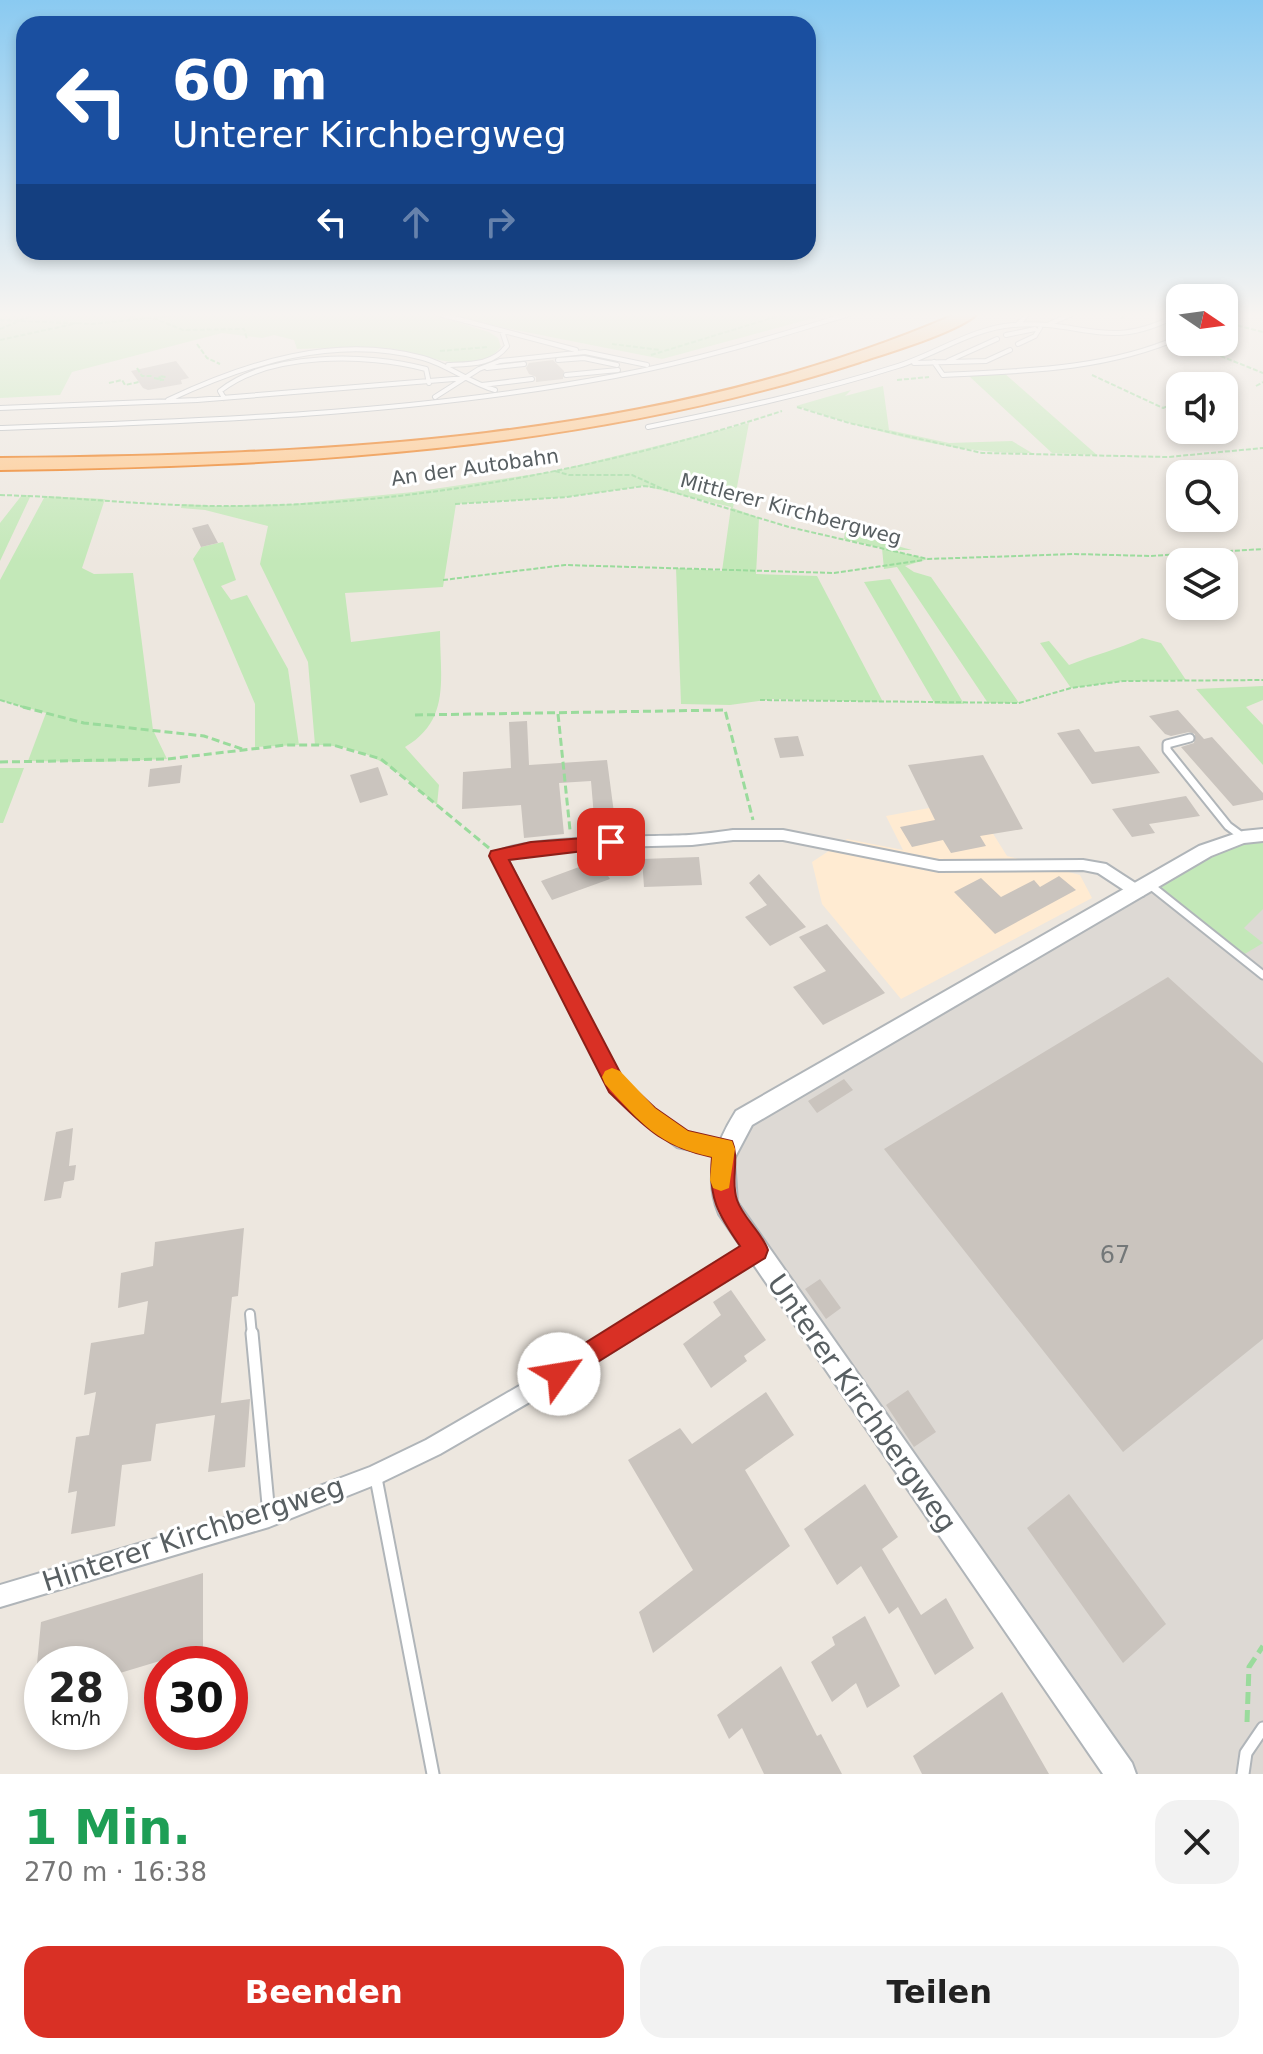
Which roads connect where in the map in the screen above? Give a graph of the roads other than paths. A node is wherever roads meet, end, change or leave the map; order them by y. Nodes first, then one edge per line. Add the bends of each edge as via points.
1 (176, 397) edge
2 (241, 397) edge
3 (434, 397) edge
4 (452, 397) edge
5 (632, 397) edge
6 (709, 397) edge
7 (788, 397) edge
8 (224, 398) joint
9 (430, 399) junction
10 (165, 402) junction
11 (0, 408) edge
12 (648, 427) joint
13 (0, 428) edge
14 (506, 434) junction
15 (0, 447) edge
16 (0, 464) edge
17 (1190, 738) dead end
18 (1263, 835) edge
19 (1243, 837) junction
20 (1144, 888) junction
21 (1263, 975) edge
22 (724, 1149) junction
23 (757, 1250) junction
24 (250, 1314) dead end
25 (375, 1475) junction
26 (269, 1516) junction
27 (0, 1596) edge
28 (1263, 1728) edge
29 (433, 1774) edge
30 (1121, 1774) edge
31 (1243, 1774) edge

1 - 10 lane
2 - 8 lane
3 - 9 lane
4 - 9 lane
5 - 15 highway via 323,435
6 - 14 highway
7 - 12 lane
8 - 10 lane
9 - 13 lane
10 - 11 lane
12 - 14 highway via 550,437
14 - 16 highway via 291,455
17 - 19 lane via 1167,744 1167,750 1228,826
18 - 19 street
19 - 20 street via 1205,851
20 - 21 lane
20 - 22 street via 744,1118
20 - 22 street via 1083,865 939,866 814,840 757,835 498,856 616,1085 683,1141
22 - 23 street, Unterer Kirchbergweg via 721,1180 727,1206
23 - 25 street, Hinterer Kirchbergweg via 559,1374
23 - 30 street, Unterer Kirchbergweg
24 - 26 lane
25 - 26 street, Hinterer Kirchbergweg
25 - 29 lane
26 - 27 street, Hinterer Kirchbergweg
28 - 31 lane via 1246,1753

